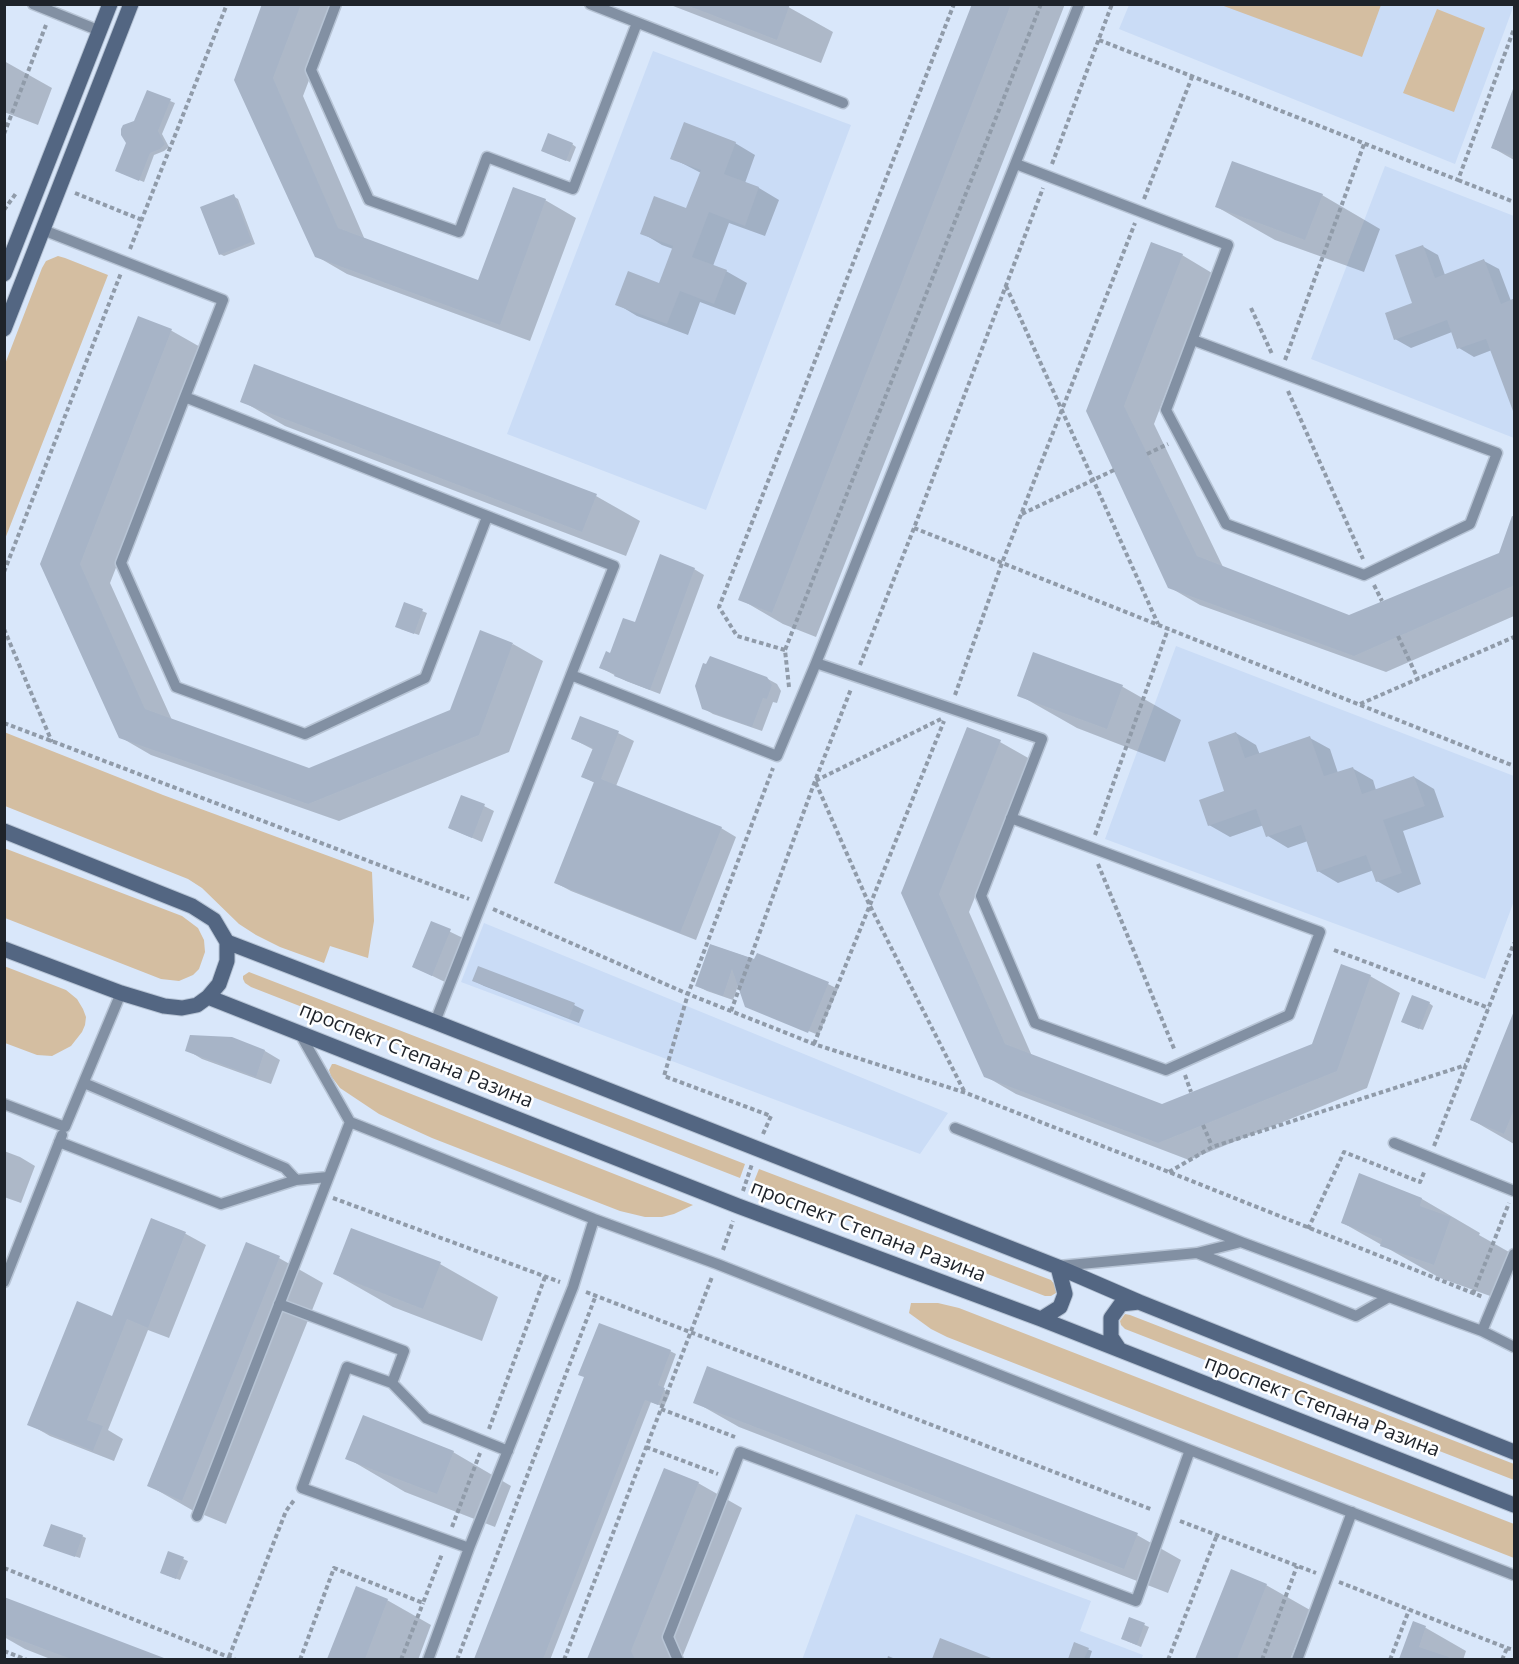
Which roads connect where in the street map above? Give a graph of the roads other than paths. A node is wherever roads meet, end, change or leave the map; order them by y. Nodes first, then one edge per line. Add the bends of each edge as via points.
1 (33, 4) edge
2 (110, 4) edge
3 (131, 4) edge
4 (336, 4) edge
5 (590, 4) edge
6 (1079, 4) edge
7 (637, 23) junction
8 (99, 31) junction
9 (843, 103) dead end
10 (1016, 164) junction
11 (43, 230) junction
12 (4, 274) edge
13 (4, 329) edge
14 (1193, 340) junction
15 (185, 397) junction
16 (487, 517) junction
17 (816, 663) junction
18 (571, 675) junction
19 (1011, 818) junction
20 (4, 831) edge
21 (227, 942) junction
22 (4, 949) edge
23 (121, 993) junction
24 (208, 997) junction
25 (435, 1022) junction
26 (299, 1032) junction
27 (84, 1083) junction
28 (4, 1104) edge
29 (350, 1122) junction
30 (65, 1127) junction
31 (955, 1128) dead end
32 (59, 1142) junction
33 (1394, 1143) dead end
34 (328, 1177) junction
35 (296, 1180) junction
36 (1514, 1190) edge
37 (594, 1220) junction
38 (1241, 1242) junction
39 (1197, 1252) junction
40 (1515, 1254) edge
41 (1059, 1267) junction
42 (4, 1282) edge
43 (1389, 1298) junction
44 (1139, 1302) junction
45 (279, 1304) junction
46 (1041, 1319) junction
47 (1482, 1331) junction
48 (1515, 1347) edge
49 (1119, 1349) junction
50 (392, 1383) junction
51 (1190, 1450) junction
52 (508, 1451) junction
53 (1515, 1452) edge
54 (1515, 1505) edge
55 (1352, 1512) junction
56 (197, 1516) dead end
57 (469, 1548) junction
58 (1515, 1575) edge
59 (428, 1659) edge
60 (678, 1659) edge
61 (1297, 1659) edge

1 - 8 lane
2 - 8 main road
3 - 11 main road
4 - 7 lane via 311,70 369,200 459,232 487,157 573,189
5 - 7 lane
6 - 10 lane
7 - 9 lane
8 - 12 main road
10 - 14 lane via 1228,245
10 - 17 lane
11 - 13 main road
11 - 15 lane via 223,300
14 - 14 lane via 1166,410 1226,524 1364,575 1470,524 1497,453
15 - 16 lane
15 - 16 lane via 121,563 176,687 305,734 425,678
16 - 18 lane via 614,566
17 - 18 lane via 777,756
17 - 19 lane via 1042,739
18 - 25 lane
19 - 19 lane via 981,897 1035,1023 1166,1070 1289,1015 1320,932
20 - 21 main road via 192,906 214,920
21 - 24 main road via 227,962 219,984
21 - 25 main road, проспект Степана Разина
22 - 23 main road
23 - 24 main road via 182,1008 197,1005
23 - 27 lane
24 - 26 main road, проспект Степана Разина
25 - 41 main road, проспект Степана Разина
26 - 29 lane
26 - 46 main road, проспект Степана Разина via 738,1206
27 - 30 lane
27 - 35 lane via 285,1168
28 - 30 lane
29 - 34 lane
29 - 37 lane
30 - 32 lane
31 - 38 lane
32 - 35 lane via 220,1204
32 - 42 lane
33 - 36 lane
34 - 35 lane
34 - 45 lane
37 - 51 lane via 717,1264
37 - 52 lane via 573,1287
38 - 39 lane
38 - 43 lane
39 - 41 lane
39 - 43 lane via 1356,1316
40 - 47 lane
41 - 44 main road, проспект Степана Разина
41 - 46 main road via 1065,1294 1060,1307
43 - 47 lane
44 - 49 main road via 1121,1304 1111,1318 1111,1337
44 - 53 main road, проспект Степана Разина
45 - 50 lane via 404,1351
45 - 56 lane
46 - 49 main road, проспект Степана Разина
47 - 48 lane
49 - 54 main road, проспект Степана Разина
50 - 52 lane via 426,1418
50 - 57 lane via 347,1366 302,1488
51 - 55 lane
51 - 60 lane via 1136,1600 740,1452 668,1638
52 - 57 lane
55 - 58 lane
55 - 61 lane
57 - 59 lane

